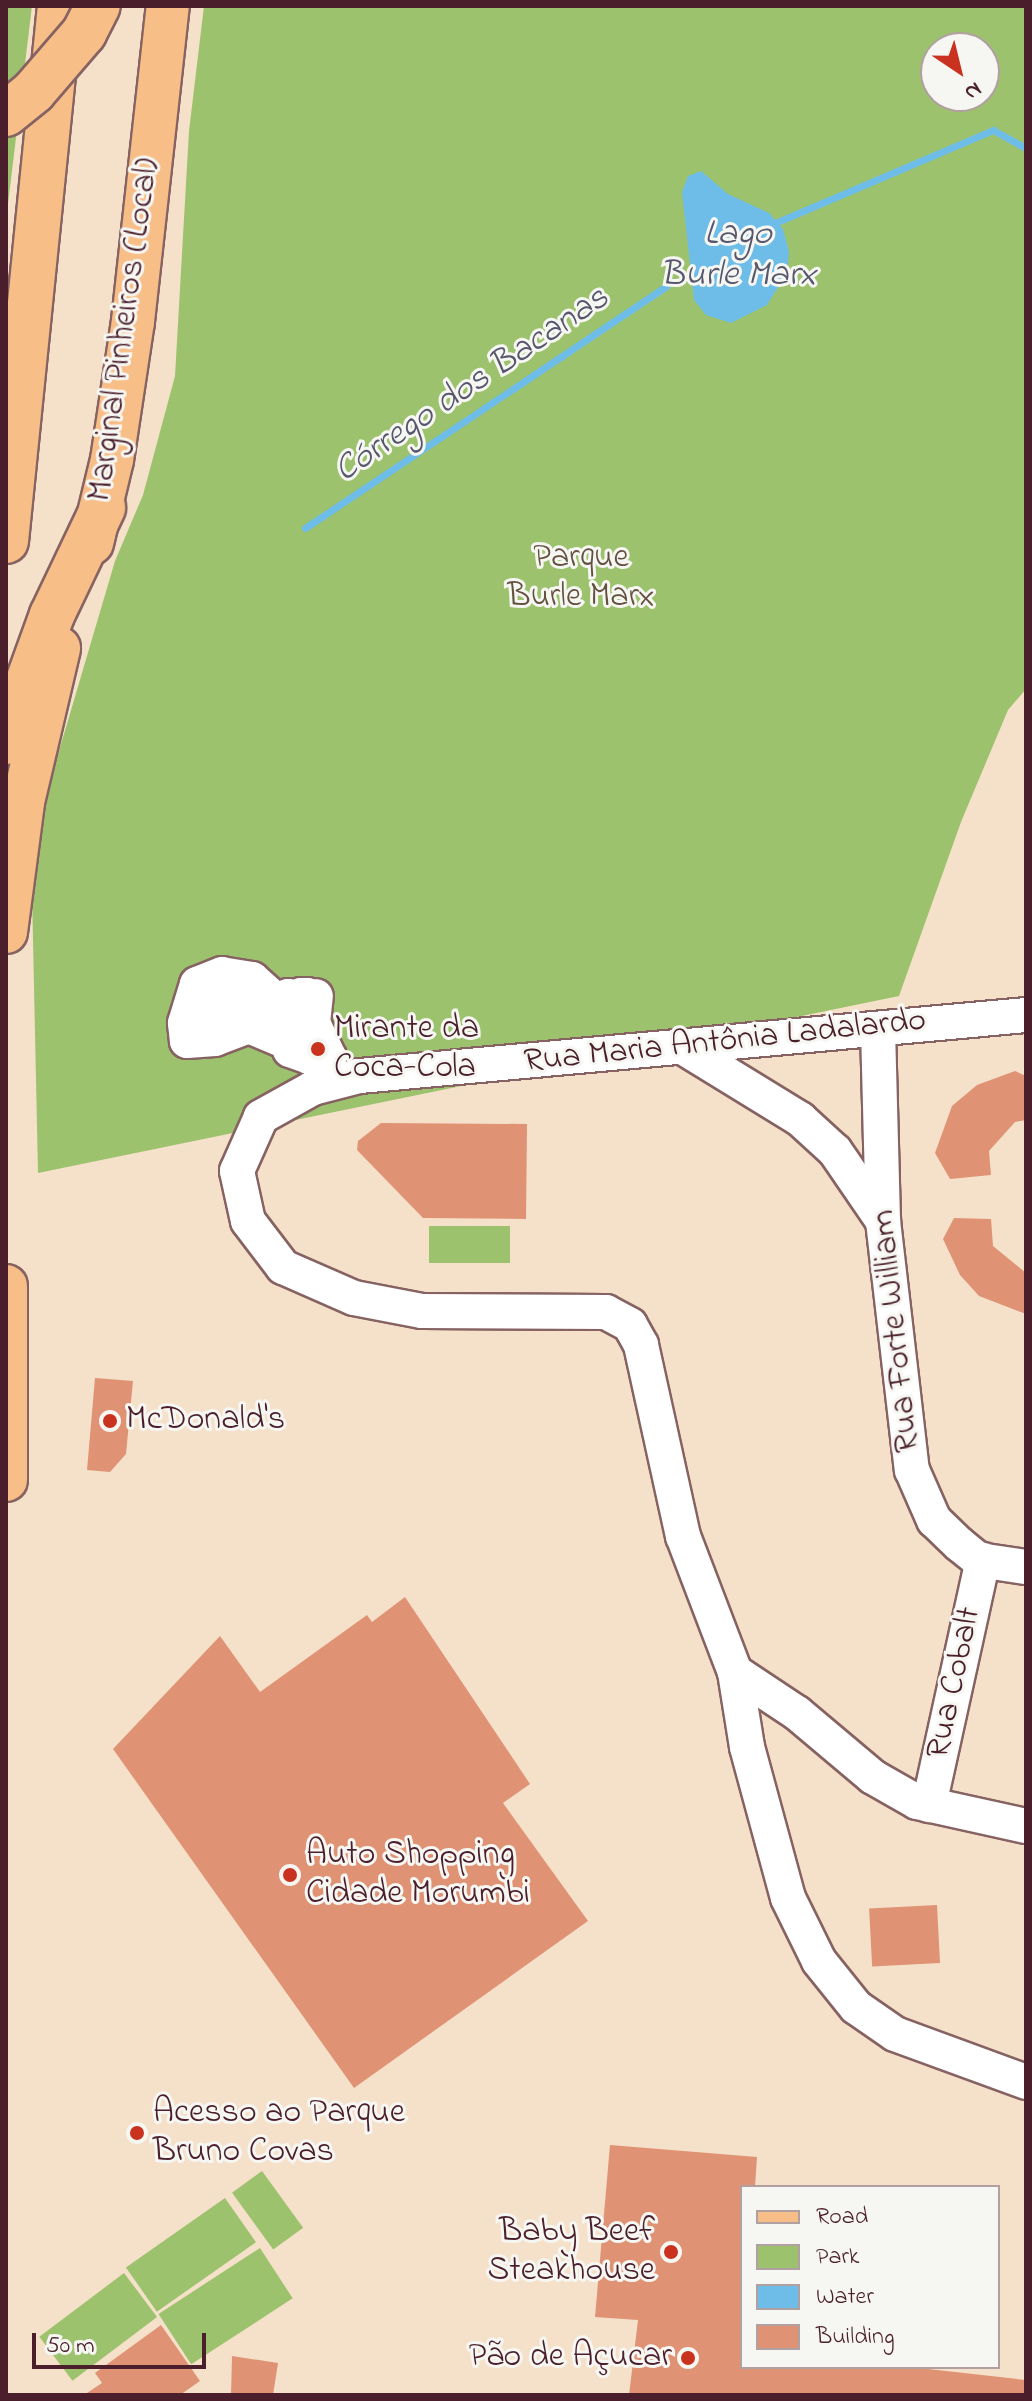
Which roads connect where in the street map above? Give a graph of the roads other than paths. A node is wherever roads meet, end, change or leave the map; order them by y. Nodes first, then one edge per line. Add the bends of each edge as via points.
1 (60, 6) edge
2 (98, 6) edge
3 (168, 6) edge
4 (6, 114) edge
5 (103, 508) junction
6 (6, 541) edge
7 (6, 742) edge
8 (6, 932) edge
9 (247, 993) dead end
10 (316, 996) dead end
11 (1026, 1015) edge
12 (878, 1029) junction
13 (681, 1046) junction
14 (883, 1221) junction
15 (6, 1286) edge
16 (6, 1480) edge
17 (983, 1560) junction
18 (1026, 1567) edge
19 (735, 1672) junction
20 (929, 1805) junction
21 (1026, 1826) edge
22 (1026, 2082) edge

1 - 6 highway
2 - 4 highway, bridge via 84,33 34,91
3 - 5 main road, Marginal Pinheiros (Local) via 133,321
5 - 7 highway via 40,643
5 - 8 main road, Marginal Pinheiros (Local) via 44,702
9 - 10 street via 222,974 197,984 185,1023 187,1041 215,1039 249,1026 284,1041 274,1027 276,1003 288,996 290,1050 309,1057 299,1027 301,995 307,995 301,1018 317,1061 329,1057 313,1023
11 - 12 street, Rua Maria Antônia Ladalardo
12 - 13 street, Rua Maria Antônia Ladalardo
12 - 14 street, Rua Forte William
13 - 14 street via 800,1119 835,1151
13 - 19 street, Rua Maria Antônia Ladalardo via 359,1076 313,1088 261,1117 237,1171 248,1221 283,1267 354,1298 422,1311 606,1312 630,1325 652,1390 683,1536
14 - 17 street, Rua Forte William via 916,1484 934,1520
15 - 16 main road
17 - 18 street, Rua Forte William
17 - 20 street, Rua Cobalt
19 - 20 street via 797,1713 873,1777
19 - 22 street, Rua Maria Antônia Ladalardo via 750,1762 788,1898 828,1974 874,2021 907,2039
20 - 21 street

